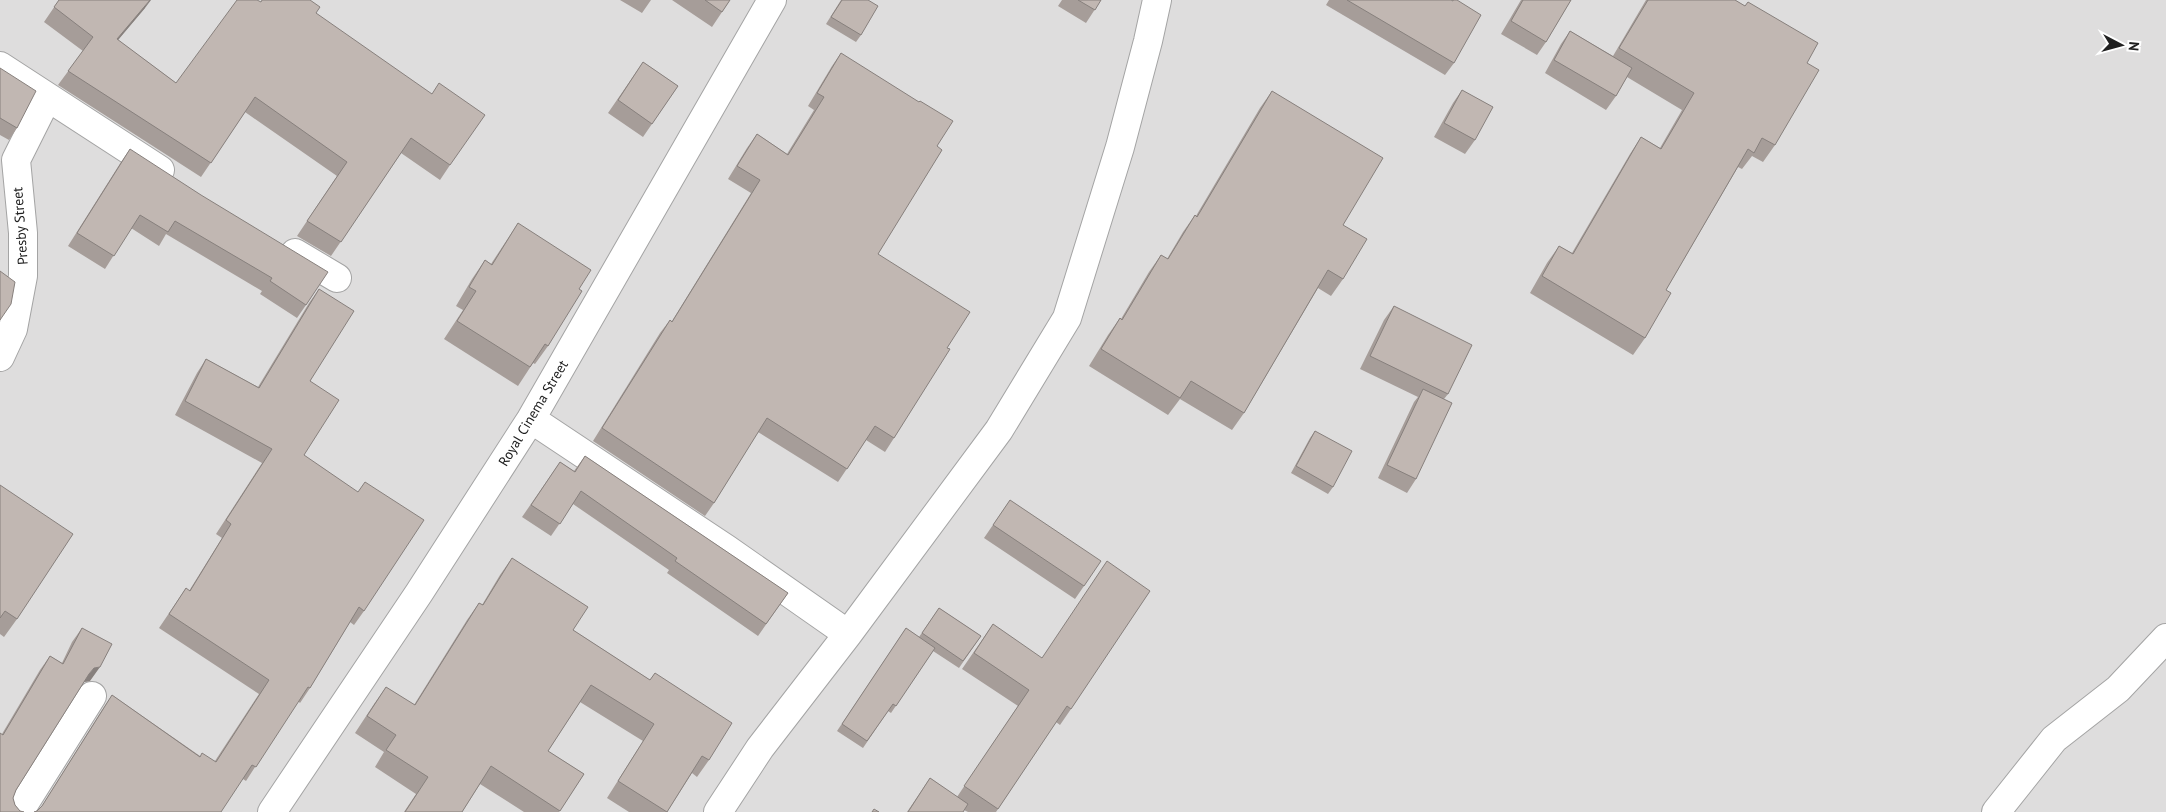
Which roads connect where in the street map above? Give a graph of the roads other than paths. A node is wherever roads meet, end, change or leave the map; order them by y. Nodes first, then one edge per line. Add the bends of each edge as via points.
1 (772, 0) edge
2 (1157, 0) edge
3 (0, 66) edge
4 (47, 98) junction
5 (184, 185) edge
6 (272, 239) edge
7 (337, 278) dead end
8 (0, 357) edge
9 (531, 419) junction
10 (848, 634) junction
11 (2166, 638) edge
12 (92, 696) dead end
13 (279, 809) edge
14 (19, 812) edge
15 (718, 812) edge
16 (1996, 812) edge

1 - 9 street, Royal Cinema Street
2 - 10 street via 1120,148 1067,318 999,430
3 - 4 street
4 - 5 street
4 - 8 street, Presby Street via 16,160 24,233 23,276 13,329
6 - 7 street
9 - 10 street
9 - 13 street, Royal Cinema Street
10 - 15 street via 760,748
11 - 16 street via 2118,689 2054,739
12 - 14 street

